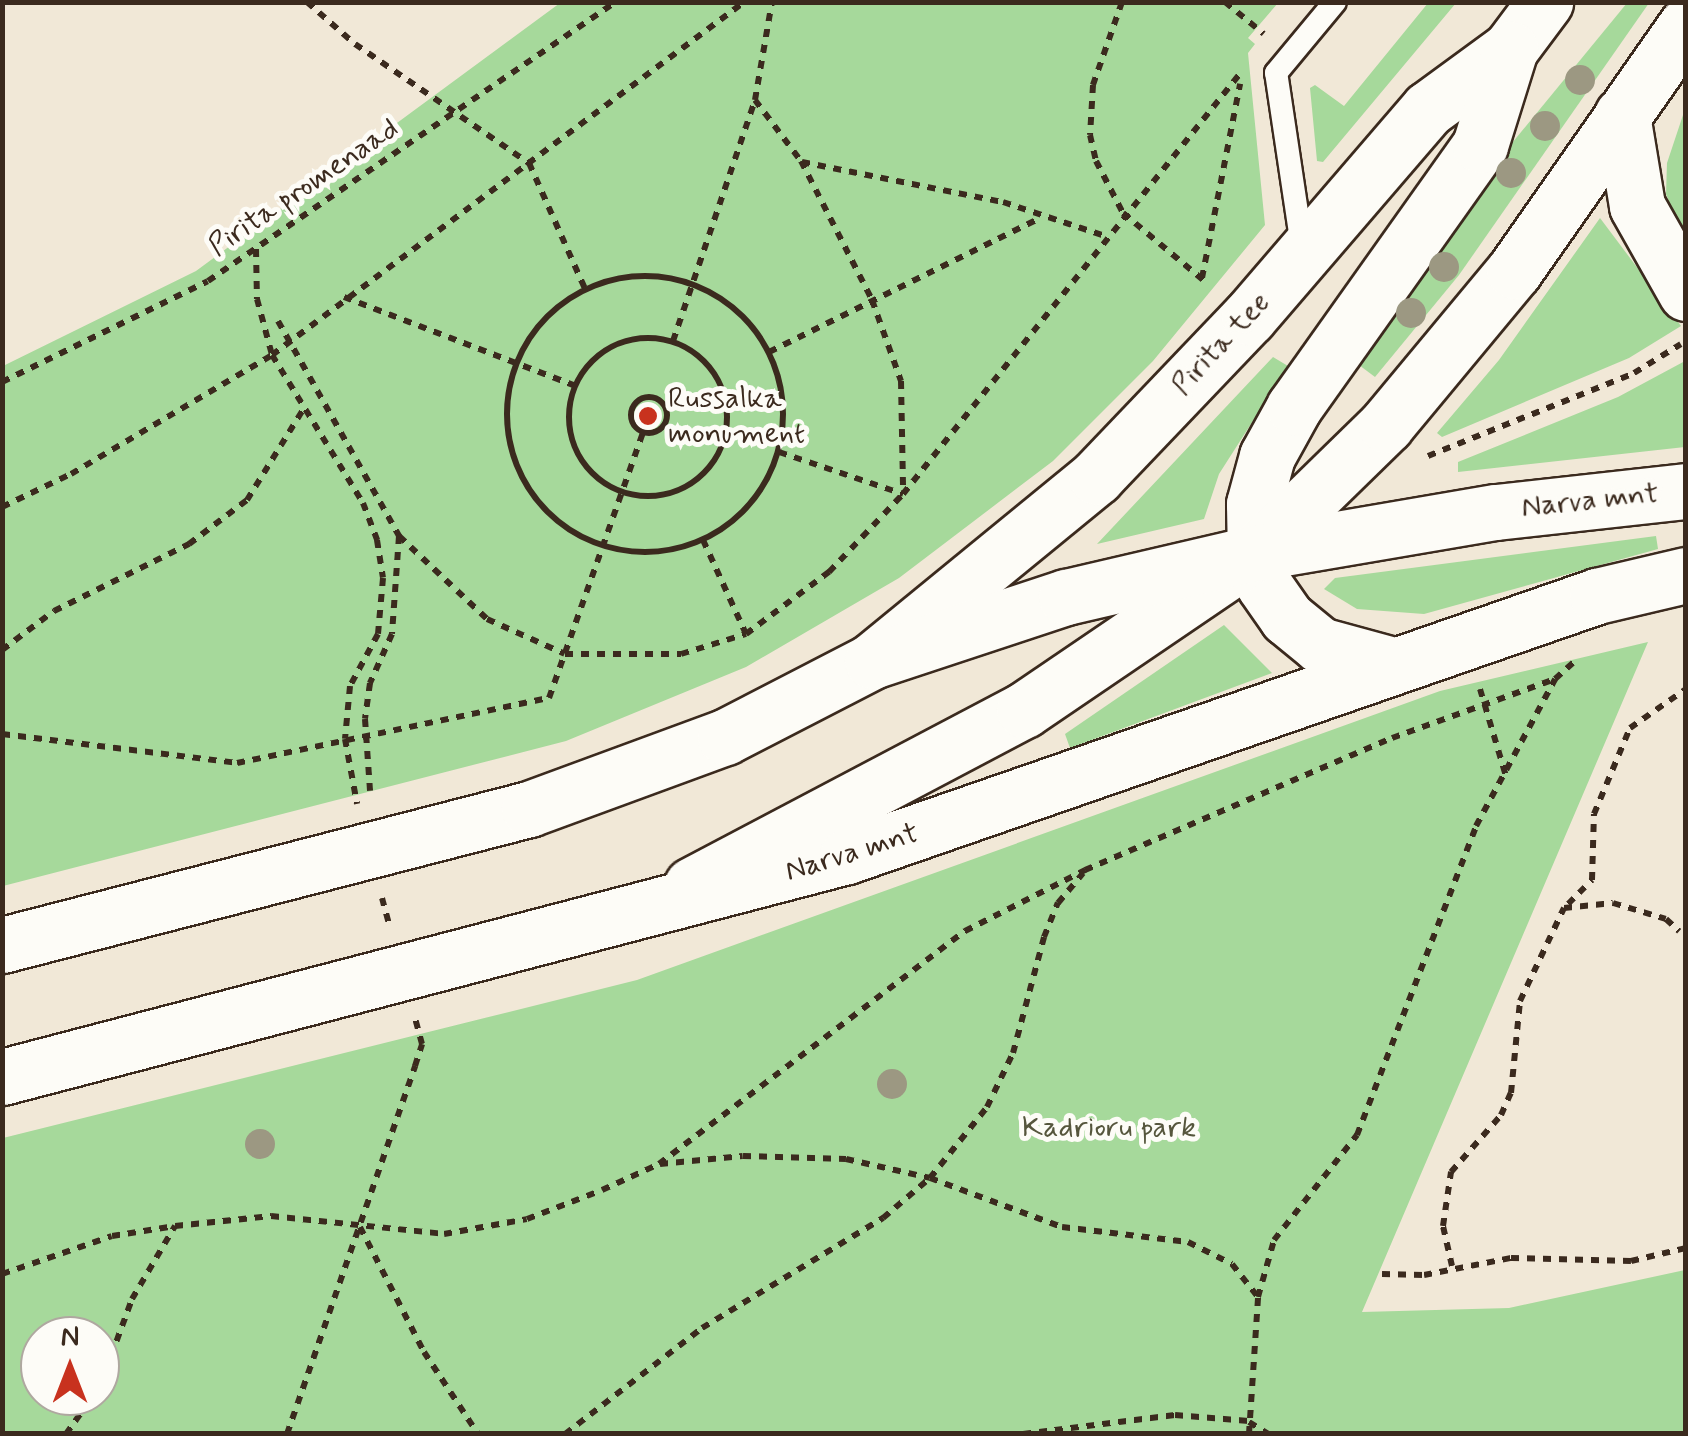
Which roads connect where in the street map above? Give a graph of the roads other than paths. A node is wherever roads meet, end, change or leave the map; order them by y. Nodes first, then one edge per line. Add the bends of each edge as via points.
1 (1336, 2) edge
2 (1545, 2) edge
3 (1686, 25) edge
4 (1510, 49) junction
5 (1622, 115) junction
6 (1302, 252) junction
7 (1686, 293) edge
8 (1686, 490) edge
9 (1255, 552) junction
10 (1686, 575) edge
11 (872, 661) junction
12 (1392, 665) junction
13 (636, 915) junction
14 (2, 945) edge
15 (2, 1077) edge

1 - 6 lane via 1276,73
2 - 4 main road, Pirita tee
3 - 5 main road
4 - 6 main road, Pirita tee via 1428,109
4 - 9 main road via 1480,144 1317,371 1267,456 1254,504
5 - 7 main road via 1637,206
5 - 9 main road via 1514,270 1386,425
6 - 11 main road, Pirita tee via 1250,317 1096,477
8 - 9 main road, Narva mnt via 1496,512
9 - 11 main road, Narva mnt via 1066,598
9 - 12 main road via 1264,586 1287,618 1320,645
9 - 13 main road via 1024,710
10 - 12 main road, Narva mnt via 1597,596
11 - 14 main road, Narva mnt via 725,737 621,778 370,853
12 - 13 main road, Narva mnt via 978,814
13 - 15 main road, Narva mnt

